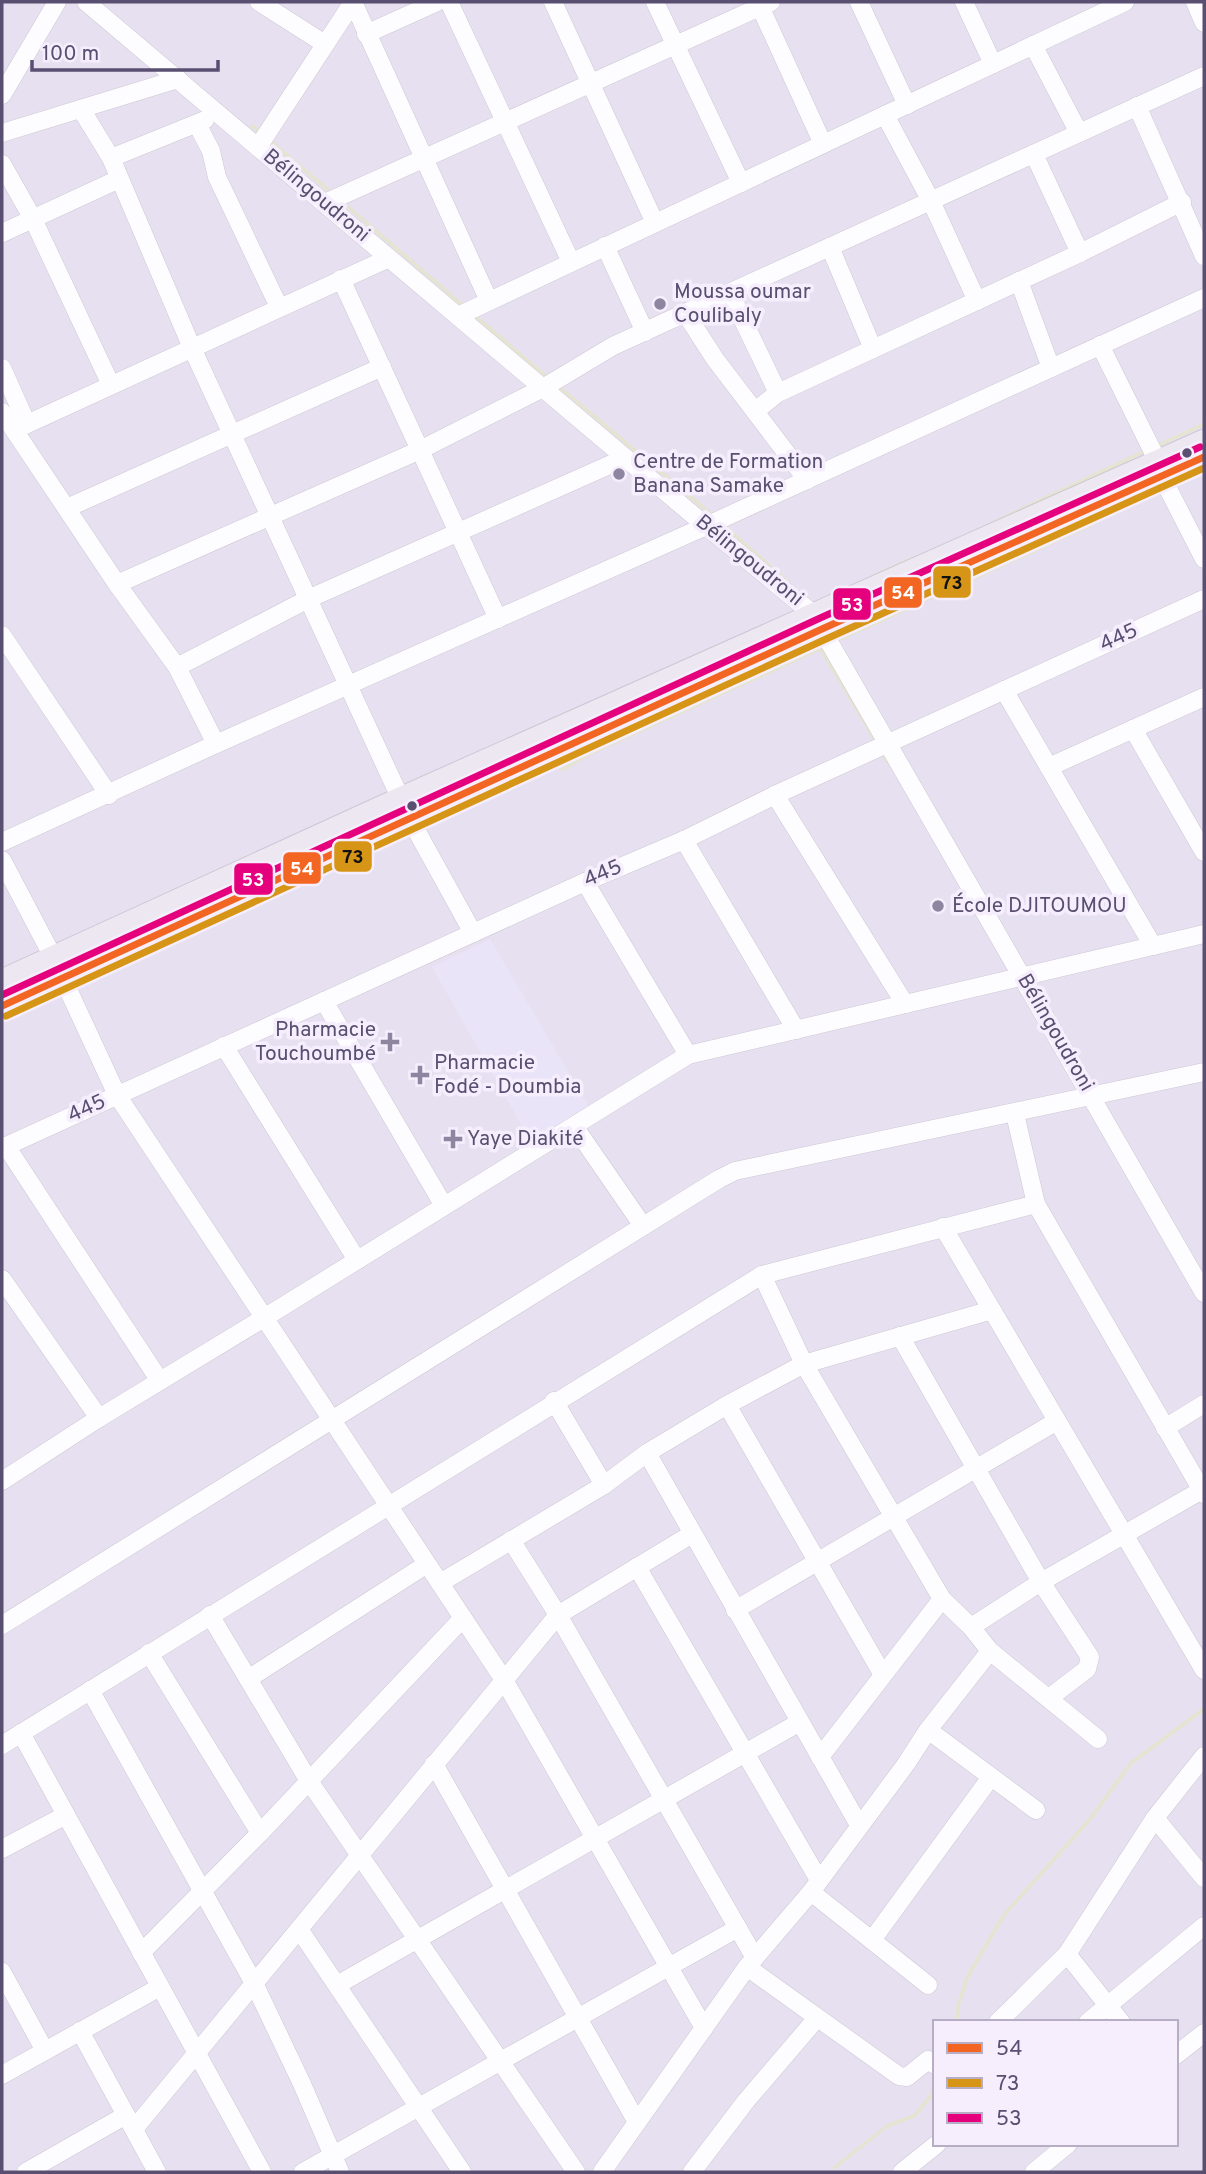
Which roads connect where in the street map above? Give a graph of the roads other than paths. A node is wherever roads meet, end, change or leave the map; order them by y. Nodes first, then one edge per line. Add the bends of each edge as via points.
1 (57, 2) edge
2 (86, 2) edge
3 (259, 2) edge
4 (353, 2) edge
5 (437, 2) edge
6 (449, 2) edge
7 (553, 2) edge
8 (655, 2) edge
9 (859, 2) edge
10 (964, 2) edge
11 (1125, 2) edge
12 (1195, 2) edge
13 (763, 3) edge
14 (1204, 23) edge
15 (366, 34) junction
16 (325, 44) junction
17 (675, 45) junction
18 (1033, 45) junction
19 (993, 64) junction
20 (1204, 76) edge
21 (178, 79) junction
22 (590, 83) junction
23 (2, 95) edge
24 (906, 104) junction
25 (1138, 106) junction
26 (81, 108) junction
27 (220, 114) junction
28 (885, 115) junction
29 (505, 121) junction
30 (197, 124) junction
31 (2, 132) edge
32 (1079, 133) junction
33 (823, 144) junction
34 (258, 147) junction
35 (1034, 154) junction
36 (111, 158) junction
37 (423, 158) junction
38 (2, 164) edge
39 (118, 179) junction
40 (741, 183) junction
41 (931, 201) junction
42 (1182, 202) junction
43 (325, 203) junction
44 (33, 219) junction
45 (655, 223) junction
46 (2, 233) edge
47 (605, 246) junction
48 (830, 247) junction
49 (1080, 253) junction
50 (1204, 256) edge
51 (389, 258) junction
52 (571, 262) junction
53 (341, 279) junction
54 (1019, 281) junction
55 (730, 293) junction
56 (1204, 298) edge
57 (489, 301) junction
58 (977, 301) junction
59 (279, 307) junction
60 (686, 314) junction
61 (458, 316) junction
62 (645, 332) junction
63 (1100, 345) junction
64 (192, 348) junction
65 (873, 349) junction
66 (382, 367) junction
67 (2, 368) edge
68 (1051, 368) junction
69 (111, 384) junction
70 (543, 387) junction
71 (778, 394) junction
72 (755, 411) junction
73 (2, 412) edge
74 (20, 427) junction
75 (232, 434) junction
76 (1204, 440) edge
77 (420, 450) junction
78 (1204, 457) edge
79 (625, 458) junction
80 (1160, 469) junction
81 (807, 480) junction
82 (67, 508) junction
83 (270, 517) junction
84 (706, 526) junction
85 (458, 532) junction
86 (1204, 559) edge
87 (117, 584) junction
88 (308, 599) junction
89 (1204, 599) edge
90 (498, 619) junction
91 (818, 622) junction
92 (2, 635) edge
93 (177, 667) junction
94 (348, 685) junction
95 (1004, 690) junction
96 (1204, 697) edge
97 (1133, 729) junction
98 (216, 744) junction
99 (887, 744) junction
100 (1049, 768) junction
101 (109, 795) junction
102 (775, 795) junction
103 (400, 797) junction
104 (410, 819) junction
105 (684, 840) junction
106 (2, 842) edge
107 (1204, 852) edge
108 (2, 860) edge
109 (585, 882) junction
110 (472, 933) junction
111 (1204, 934) edge
112 (1153, 946) junction
113 (52, 957) junction
114 (62, 978) junction
115 (1023, 978) junction
116 (2, 980) edge
117 (324, 1001) junction
118 (905, 1004) junction
119 (2, 1006) edge
120 (796, 1030) junction
121 (224, 1046) junction
122 (688, 1055) junction
123 (1204, 1072) edge
124 (117, 1095) junction
125 (1091, 1097) junction
126 (1015, 1114) junction
127 (574, 1126) junction
128 (4, 1147) edge
129 (1036, 1203) junction
130 (444, 1206) junction
131 (643, 1226) junction
132 (943, 1227) junction
133 (357, 1260) junction
134 (762, 1275) junction
135 (2, 1279) edge
136 (1204, 1293) edge
137 (992, 1310) junction
138 (264, 1318) junction
139 (900, 1336) junction
140 (804, 1364) junction
141 (160, 1381) junction
142 (554, 1401) junction
143 (1204, 1404) edge
144 (727, 1405) junction
145 (99, 1418) junction
146 (332, 1420) junction
147 (1057, 1421) junction
148 (1165, 1428) junction
149 (647, 1452) junction
150 (976, 1469) junction
151 (2, 1481) edge
152 (604, 1485) junction
153 (1203, 1492) edge
154 (388, 1505) junction
155 (894, 1517) junction
156 (692, 1534) junction
157 (1123, 1534) junction
158 (511, 1541) junction
159 (817, 1562) junction
160 (427, 1564) junction
161 (637, 1567) junction
162 (1041, 1582) junction
163 (440, 1583) junction
164 (942, 1599) junction
165 (735, 1610) junction
166 (210, 1615) junction
167 (558, 1615) junction
168 (463, 1618) junction
169 (3, 1622) edge
170 (971, 1627) junction
171 (990, 1651) junction
172 (149, 1653) junction
173 (1204, 1670) edge
174 (883, 1675) junction
175 (248, 1679) junction
176 (504, 1680) junction
177 (90, 1689) junction
178 (1049, 1698) junction
179 (800, 1722) junction
180 (928, 1730) junction
181 (21, 1733) junction
182 (1098, 1739) dead end
183 (2, 1745) edge
184 (745, 1753) junction
185 (1204, 1756) edge
186 (820, 1757) junction
187 (434, 1764) junction
188 (991, 1777) junction
189 (309, 1781) junction
190 (664, 1799) junction
191 (1036, 1810) dead end
192 (66, 1815) junction
193 (1155, 1818) junction
194 (859, 1825) junction
195 (260, 1833) junction
196 (595, 1838) junction
197 (2, 1849) edge
198 (359, 1854) junction
199 (1204, 1878) edge
200 (815, 1886) junction
201 (203, 1889) junction
202 (505, 1889) junction
203 (1204, 1926) edge
204 (738, 1928) junction
205 (299, 1929) junction
206 (417, 1939) junction
207 (872, 1940) junction
208 (141, 1953) junction
209 (1067, 1954) junction
210 (751, 1962) junction
211 (668, 1967) junction
212 (2, 1972) edge
213 (254, 1983) junction
214 (337, 1985) junction
215 (928, 1985) dead end
216 (160, 1987) junction
217 (1108, 2005) junction
218 (578, 2018) junction
219 (817, 2018) junction
220 (1000, 2020) edge
221 (1090, 2020) edge
222 (1119, 2020) edge
223 (704, 2028) junction
224 (80, 2031) junction
225 (1204, 2033) edge
226 (45, 2051) junction
227 (196, 2053) junction
228 (1178, 2053) edge
229 (500, 2062) junction
230 (931, 2063) edge
231 (2, 2075) edge
232 (419, 2107) junction
233 (130, 2122) junction
234 (637, 2122) junction
235 (934, 2146) edge
236 (1064, 2146) edge
237 (336, 2164) edge
238 (47, 2167) edge
239 (26, 2172) edge
240 (157, 2172) edge
241 (262, 2172) edge
242 (303, 2172) edge
243 (463, 2172) edge
244 (576, 2172) edge
245 (601, 2172) edge
246 (692, 2172) edge
247 (902, 2172) edge
248 (1034, 2172) edge

1 - 23 street
2 - 21 street, Bélingoudroni
3 - 16 street
4 - 15 street
4 - 16 street
5 - 15 street
6 - 29 street
7 - 22 street
8 - 17 street
9 - 24 street
10 - 19 street
11 - 18 street
12 - 14 street
13 - 17 street
13 - 33 street
15 - 37 street
16 - 34 street
17 - 22 street
17 - 40 street
18 - 19 street
18 - 32 street
19 - 24 street
20 - 25 street
21 - 26 street
21 - 27 street, Bélingoudroni
22 - 29 street
22 - 45 street
24 - 28 street
25 - 32 street
25 - 42 street
26 - 31 street
26 - 36 street
27 - 30 street
27 - 34 street, Bélingoudroni
28 - 33 street
28 - 41 street
29 - 37 street
29 - 52 street
30 - 36 street
30 - 59 street
32 - 35 street
33 - 40 street
34 - 43 street, Bélingoudroni
35 - 41 street
35 - 49 street
36 - 39 street
37 - 43 street
37 - 57 street
38 - 44 street
39 - 44 street
39 - 64 street
40 - 45 street
41 - 48 street
41 - 58 street
42 - 49 street
42 - 50 street
43 - 51 street, Bélingoudroni
44 - 46 street
44 - 69 street
45 - 47 street
47 - 52 street
47 - 62 street
48 - 55 street
48 - 65 street
49 - 54 street
51 - 53 street
51 - 61 street, Bélingoudroni
52 - 57 street
53 - 59 street
53 - 66 street
54 - 58 street
54 - 68 street
55 - 60 street
55 - 71 street
56 - 63 street
57 - 61 street
58 - 65 street
59 - 64 street
60 - 62 street
60 - 72 street
61 - 70 street, Bélingoudroni
62 - 70 street
63 - 68 street
63 - 80 street
64 - 69 street
64 - 75 street
65 - 71 street
66 - 75 street
66 - 77 street
67 - 74 street
68 - 81 street
69 - 74 street
70 - 77 street
70 - 79 street, Bélingoudroni
71 - 72 street
72 - 81 street
73 - 74 street
74 - 82 street
75 - 82 street
75 - 83 street
76 - 80 main road
77 - 83 street
77 - 85 street
78 - 80 main road
79 - 84 street, Bélingoudroni
79 - 85 street
80 - 86 street
80 - 91 main road
81 - 84 street
82 - 87 street
83 - 87 street
83 - 88 street
84 - 90 street
84 - 91 street, Bélingoudroni
85 - 88 street
85 - 90 street
87 - 93 street
88 - 93 street
88 - 94 street
89 - 95 street, 445
90 - 94 street
91 - 99 street, Bélingoudroni
91 - 103 main road
91 - 104 main road
92 - 101 street
93 - 98 street
94 - 98 street
94 - 103 street
95 - 99 street, 445
95 - 100 street
96 - 97 street
97 - 100 street
97 - 107 street
98 - 101 street
99 - 102 street, 445
99 - 115 street, Bélingoudroni
100 - 112 street
101 - 106 street
102 - 105 street, 445
102 - 118 street
103 - 104 street
103 - 113 main road
104 - 110 street
104 - 114 main road
105 - 109 street, 445
105 - 120 street
108 - 113 street
109 - 110 street, 445
109 - 122 street
110 - 117 street, 445
111 - 112 street
112 - 115 street
113 - 114 street
113 - 116 main road
114 - 119 main road
114 - 124 street
115 - 118 street
115 - 125 street, Bélingoudroni
117 - 121 street, 445
117 - 130 street
118 - 120 street
120 - 122 street
121 - 124 street, 445
121 - 133 street
122 - 127 street
123 - 125 street
124 - 128 street, 445
124 - 138 street
125 - 126 street
125 - 136 street, Bélingoudroni
126 - 129 street
126 - 131 street via 735,1171
127 - 130 street
127 - 131 street
128 - 141 street
129 - 132 street
129 - 148 street
130 - 133 street
131 - 146 street
132 - 134 street
132 - 137 street
133 - 138 street
134 - 140 street
134 - 142 street
135 - 145 street
137 - 139 street
137 - 147 street
138 - 141 street
138 - 146 street
139 - 140 street
139 - 150 street
140 - 144 street
140 - 155 street
141 - 145 street
142 - 152 street
142 - 154 street
143 - 148 street
144 - 149 street
144 - 159 street
145 - 151 street
146 - 154 street
146 - 169 street
147 - 150 street
147 - 157 street
148 - 153 street
149 - 152 street
149 - 156 street
150 - 155 street
150 - 162 street
152 - 158 street
153 - 157 street
154 - 160 street
154 - 166 street
155 - 159 street
155 - 164 street
156 - 161 street
156 - 165 street
157 - 162 street
157 - 173 street
158 - 163 street
158 - 167 street
159 - 165 street
159 - 174 street
160 - 163 street
160 - 175 street
161 - 167 street
161 - 184 street
162 - 170 street
162 - 178 street via 1090,1657 1087,1670
163 - 168 street
164 - 170 street
164 - 174 street
165 - 179 street
166 - 172 street
166 - 175 street
167 - 176 street
167 - 190 street
168 - 176 street
168 - 189 street
170 - 171 street
171 - 178 street
171 - 180 street
172 - 177 street
172 - 195 street
174 - 186 street
175 - 189 street
176 - 187 street
176 - 196 street
177 - 181 street
177 - 201 street
178 - 182 street
179 - 184 street
179 - 186 street
180 - 188 street
180 - 194 street
181 - 183 street
181 - 192 street
184 - 190 street
184 - 200 street
185 - 193 street
186 - 194 street
187 - 198 street
187 - 202 street
188 - 191 street
188 - 207 street
189 - 195 street
189 - 198 street
190 - 196 street
190 - 204 street
192 - 197 street
192 - 208 street
193 - 199 street
193 - 209 street
194 - 200 street
195 - 201 street
196 - 202 street
196 - 211 street
198 - 205 street
198 - 206 street
200 - 207 street
200 - 210 street
201 - 208 street
201 - 213 street
202 - 206 street
202 - 218 street
203 - 217 street
204 - 210 street
204 - 211 street
205 - 213 street
205 - 214 street
206 - 214 street
206 - 229 street
207 - 215 street
208 - 216 street
209 - 217 street
209 - 220 street
210 - 219 street
210 - 223 street
211 - 218 street
211 - 223 street
212 - 226 street
213 - 227 street
213 - 237 street
214 - 232 street
216 - 224 street
216 - 227 street
217 - 221 street
217 - 222 street
218 - 229 street
218 - 234 street
219 - 230 street via 899,2076 907,2077
219 - 246 street
223 - 234 street
224 - 226 street
224 - 233 street
225 - 228 street
226 - 231 street
227 - 233 street
227 - 241 street
229 - 232 street
229 - 244 street
232 - 237 street
232 - 243 street
233 - 238 street
233 - 240 street
234 - 245 street
235 - 247 street
236 - 248 street
237 - 242 street
238 - 239 street

